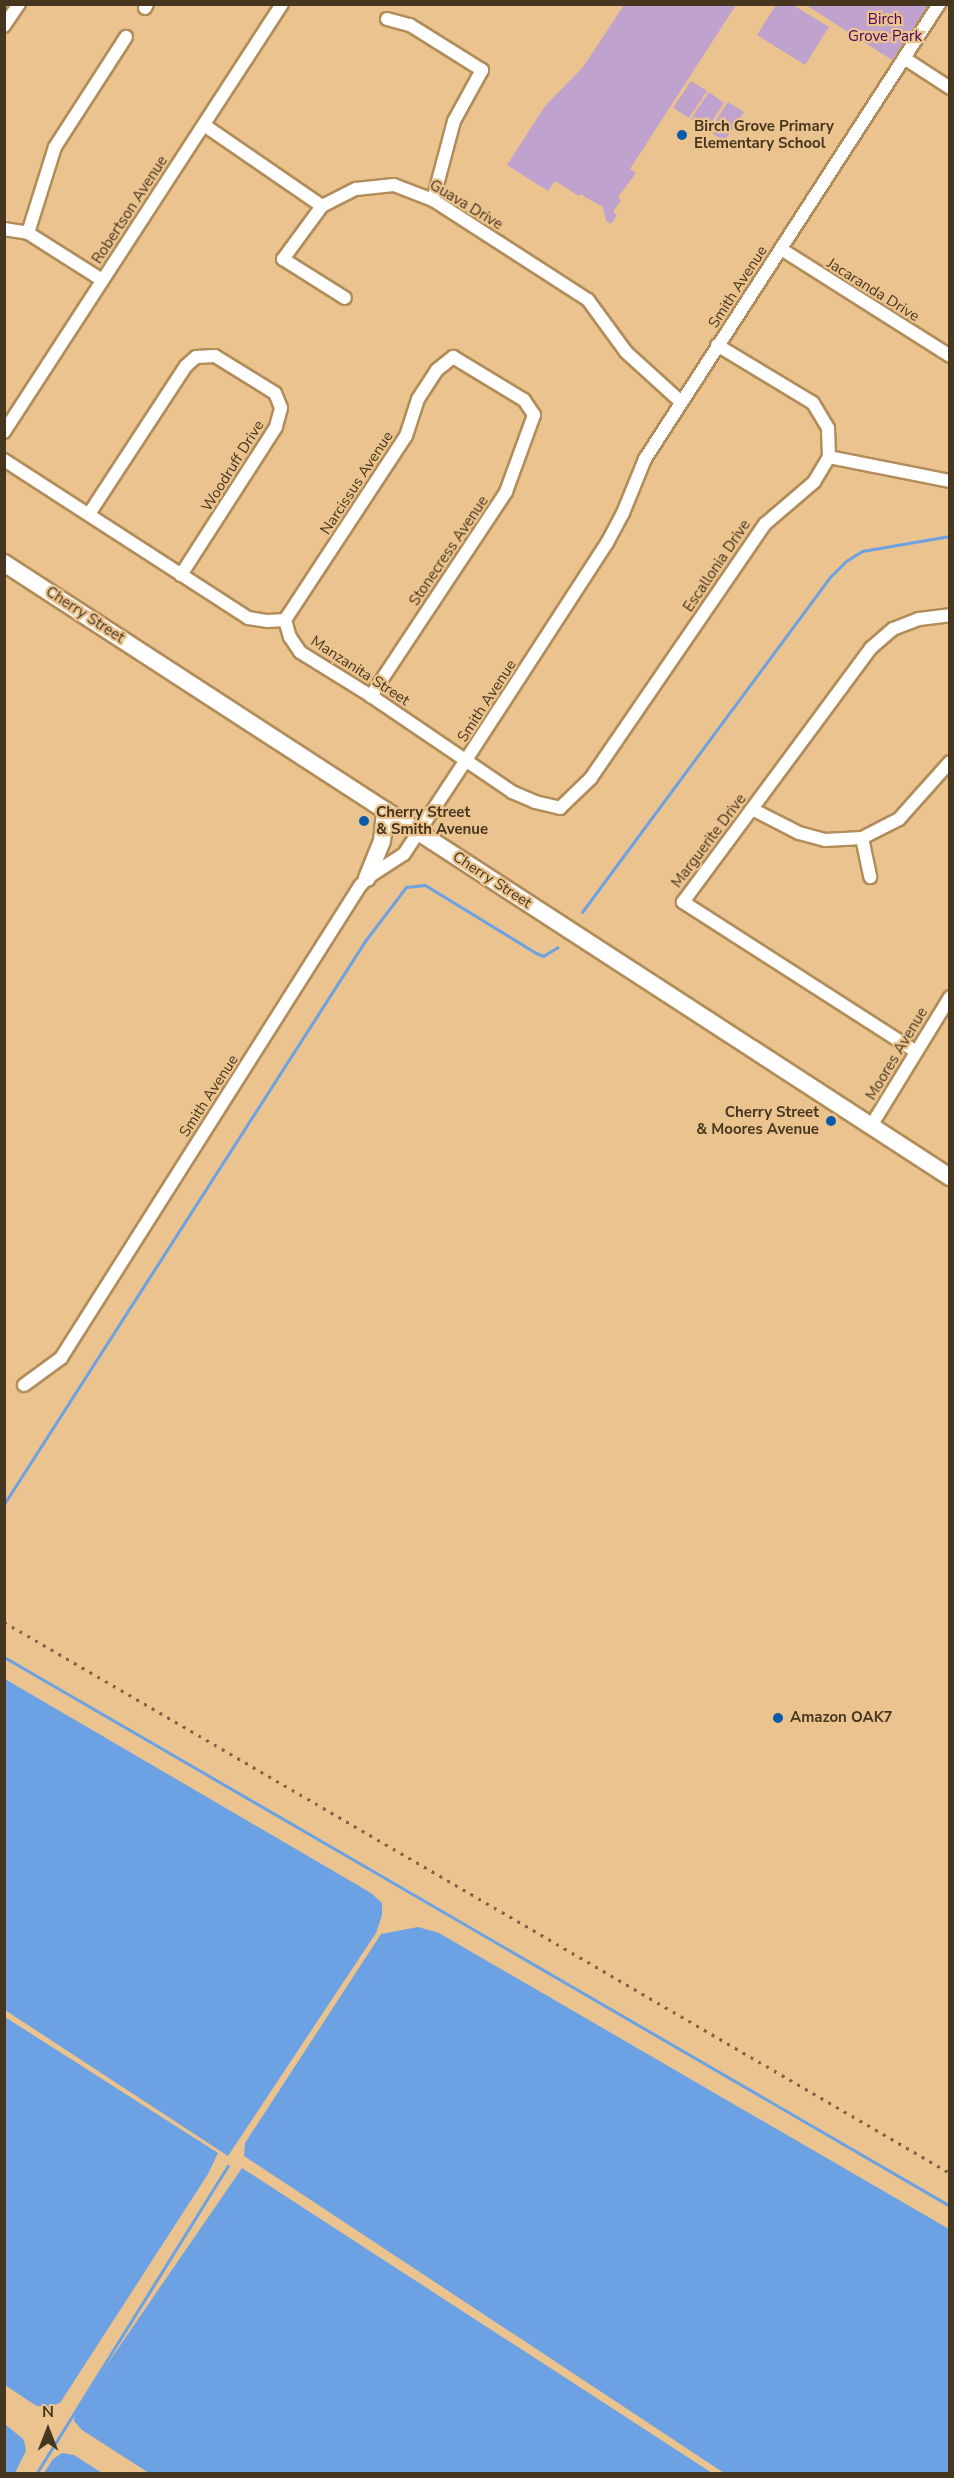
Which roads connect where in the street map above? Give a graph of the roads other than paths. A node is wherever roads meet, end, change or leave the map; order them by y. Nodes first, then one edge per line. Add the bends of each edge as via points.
1 (19, 4) edge
2 (282, 4) edge
3 (939, 4) edge
4 (387, 19) dead end
5 (4, 26) edge
6 (126, 37) dead end
7 (904, 58) junction
8 (950, 88) edge
9 (204, 124) junction
10 (433, 200) junction
11 (322, 206) junction
12 (4, 229) edge
13 (28, 233) junction
14 (781, 249) junction
15 (102, 280) junction
16 (345, 298) dead end
17 (717, 345) junction
18 (950, 356) edge
19 (681, 402) junction
20 (534, 415) joint
21 (4, 432) edge
22 (829, 457) junction
23 (4, 460) edge
24 (950, 481) edge
25 (89, 514) junction
26 (4, 563) edge
27 (181, 575) junction
28 (950, 615) edge
29 (285, 620) junction
30 (371, 696) junction
31 (466, 760) junction
32 (950, 762) edge
33 (560, 808) joint
34 (752, 809) junction
35 (385, 810) junction
36 (419, 831) junction
37 (862, 838) junction
38 (870, 877) dead end
39 (367, 878) junction
40 (950, 997) edge
41 (915, 1051) junction
42 (871, 1126) junction
43 (950, 1177) edge
44 (24, 1385) dead end

1 - 5 street
2 - 9 street, Robertson Avenue
3 - 7 street, Smith Avenue
4 - 10 street via 410,25 482,70 454,121
6 - 13 street via 56,147
7 - 8 street
7 - 14 street, Smith Avenue
9 - 11 street
9 - 15 street, Robertson Avenue
10 - 11 street, Guava Drive via 394,185 356,189
10 - 19 street, Guava Drive via 588,300 626,352
11 - 16 street via 283,258
12 - 13 street
13 - 15 street
14 - 17 street, Smith Avenue
14 - 18 street, Jacaranda Drive
15 - 21 street, Robertson Avenue
17 - 19 street, Smith Avenue
17 - 22 street via 813,403 828,428
19 - 31 street, Smith Avenue via 645,459 607,543
20 - 29 street, Narcissus Avenue via 524,400 453,357 437,370 418,399 406,436
20 - 30 street, Stonecress Avenue via 506,492
22 - 24 street
22 - 33 street, Escallonia Drive via 814,482 765,524 591,778
23 - 25 street
25 - 27 street
25 - 27 street, Woodruff Drive via 186,366 196,357 214,356 275,393 281,408 276,428
26 - 35 street, Cherry Street
27 - 29 street via 248,618
28 - 34 street, Marguerite Drive via 919,619 893,629 871,648
29 - 30 street, Manzanita Street via 290,638 300,652
30 - 31 street, Manzanita Street
31 - 33 street, Manzanita Street via 512,792
31 - 36 street, Smith Avenue
32 - 37 street via 899,819
34 - 37 street via 799,833 825,840
34 - 41 street, Marguerite Drive via 683,902
35 - 36 street, Cherry Street
35 - 39 street via 382,841
36 - 39 street, Smith Avenue via 404,854
36 - 42 street, Cherry Street
37 - 38 street
39 - 44 street, Smith Avenue via 61,1358
40 - 41 street, Moores Avenue
41 - 42 street, Moores Avenue
42 - 43 street, Cherry Street

